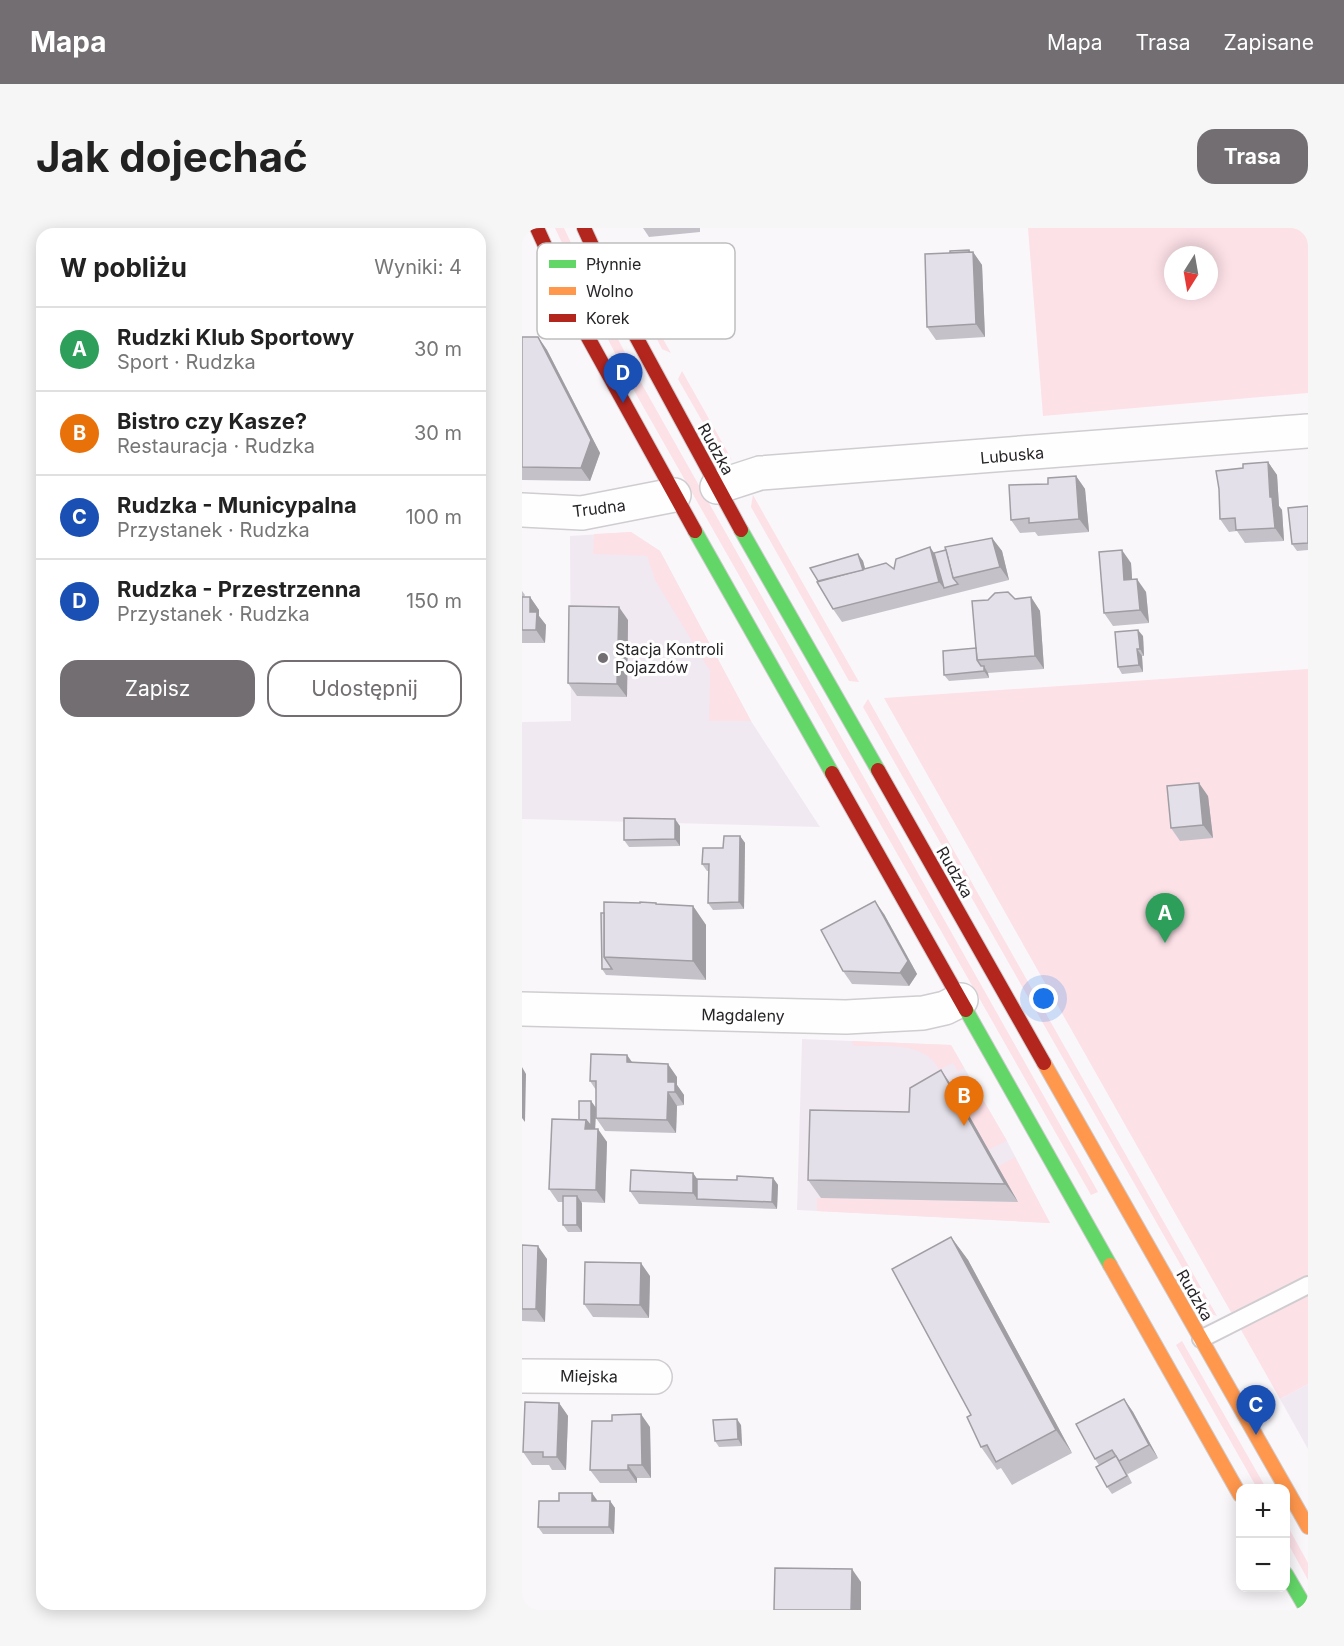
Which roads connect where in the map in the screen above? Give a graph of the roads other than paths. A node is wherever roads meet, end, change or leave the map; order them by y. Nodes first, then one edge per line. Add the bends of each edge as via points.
1 (537, 228) edge
2 (584, 228) edge
3 (544, 243) edge
4 (591, 243) edge
5 (589, 339) edge
6 (637, 339) edge
7 (1308, 431) edge
8 (717, 487) junction
9 (674, 495) junction
10 (522, 510) edge
11 (961, 1000) junction
12 (522, 1009) edge
13 (1308, 1285) edge
14 (1201, 1339) junction
15 (522, 1376) edge
16 (655, 1377) dead end
17 (1236, 1488) edge
18 (1308, 1527) edge
19 (1290, 1581) edge
20 (1307, 1610) edge

1 - 3 street
2 - 4 street, Rudzka
5 - 9 street
6 - 8 street, Rudzka
7 - 8 street, Lubuska via 760,473
8 - 14 street, Rudzka via 1145,1251
9 - 10 street, Trudna via 582,513
9 - 11 street
11 - 12 street, Magdaleny via 923,1013 846,1017
11 - 17 street via 1117,1265
13 - 14 lane
14 - 18 street, Rudzka
15 - 16 street, Miejska
19 - 20 street

